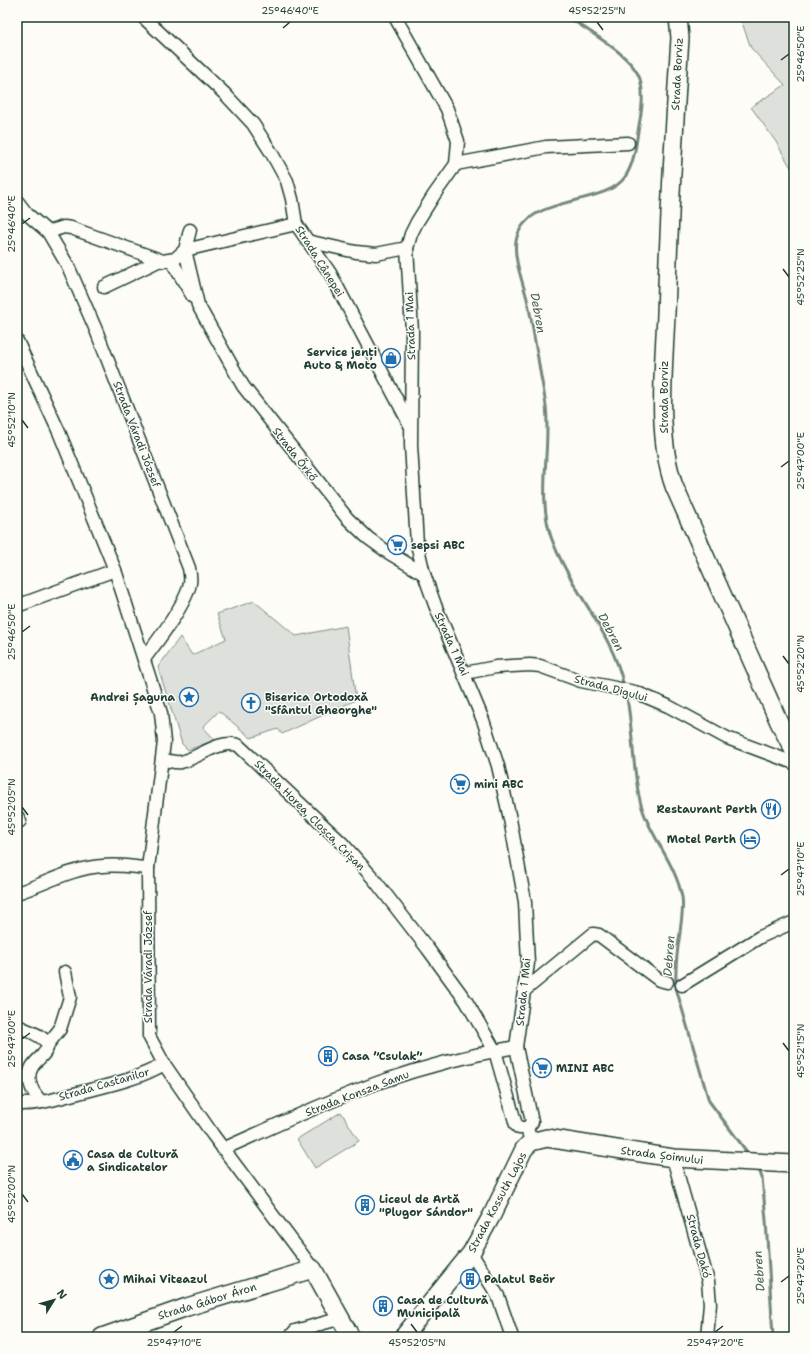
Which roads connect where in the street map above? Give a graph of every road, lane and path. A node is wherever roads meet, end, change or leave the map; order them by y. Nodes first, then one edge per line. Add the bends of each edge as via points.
1 (143, 17) edge
2 (395, 17) edge
3 (678, 17) edge
4 (628, 143) dead end
5 (456, 164) junction
6 (17, 201) edge
7 (22, 217) edge
8 (296, 224) junction
9 (190, 230) dead end
10 (48, 232) junction
11 (307, 241) junction
12 (407, 248) junction
13 (185, 250) junction
14 (170, 260) junction
15 (158, 261) junction
16 (104, 287) dead end
17 (198, 305) junction
18 (17, 341) edge
19 (410, 426) junction
20 (115, 570) junction
21 (424, 574) junction
22 (17, 606) edge
23 (144, 659) junction
24 (465, 673) junction
25 (794, 751) edge
26 (162, 760) junction
27 (794, 763) edge
28 (148, 868) junction
29 (17, 893) edge
30 (794, 922) edge
31 (65, 972) dead end
32 (667, 982) dead end
33 (682, 985) dead end
34 (525, 990) junction
35 (17, 1025) edge
36 (48, 1044) junction
37 (516, 1047) junction
38 (495, 1051) junction
39 (164, 1064) junction
40 (42, 1102) junction
41 (17, 1104) edge
42 (529, 1135) junction
43 (223, 1149) junction
44 (673, 1158) junction
45 (794, 1164) edge
46 (471, 1253) junction
47 (313, 1269) junction
48 (342, 1318) junction
49 (102, 1337) edge
50 (290, 1337) edge
51 (351, 1337) edge
52 (403, 1337) edge
53 (512, 1337) edge
54 (707, 1337) edge

1 - 8 street, Strada Cânepei via 253,124 287,181
2 - 5 street via 453,122 458,141
3 - 25 main road, Strada Borviz via 680,38 670,186 664,348 665,454 674,486
4 - 5 street via 546,148
5 - 12 street, Strada 1 Mai via 417,222
6 - 7 street, Strada Váradi József
7 - 10 street, Strada Váradi József
8 - 11 street, Strada Cânepei
8 - 13 street
9 - 13 street, Strada Őrkő
10 - 15 street via 64,227 71,228
10 - 23 street, Strada Váradi József via 68,266 96,330 191,576 188,591 162,635
11 - 12 street via 376,254
11 - 19 street, Strada Cânepei via 330,273
12 - 19 street, Strada 1 Mai via 412,331
13 - 14 street
13 - 17 street, Strada Őrkő
14 - 15 street
14 - 17 street, Strada Őrkő
15 - 16 street
17 - 21 street, Strada Őrkő via 242,386 327,495 368,538
18 - 20 street, Strada Váradi József via 59,432
19 - 21 street, Strada 1 Mai via 417,544
20 - 22 street
20 - 23 street, Strada Váradi József
21 - 24 street, Strada 1 Mai
23 - 26 street, Strada Váradi József via 161,713 164,735
24 - 27 street, Strada Digului via 496,667 540,666 581,681 635,692 668,706 726,738
24 - 34 street, Strada 1 Mai via 498,766 520,872 525,902 528,963
26 - 28 street, Strada Váradi József
26 - 38 street, Strada Horea, Cloșca, Crișan via 180,762 230,743 238,745 253,757 342,843 373,878 466,1001
28 - 29 street via 103,865 88,867
28 - 39 street, Strada Váradi József via 148,1030 154,1048
30 - 33 street via 760,937
31 - 36 street via 70,997 60,1028
32 - 34 street via 659,980 599,935 593,934
34 - 37 street, Strada 1 Mai
35 - 36 street via 32,1031
36 - 40 street via 48,1050 32,1067 30,1073 31,1086
37 - 38 street, Strada Konsza Samu
37 - 42 street, Strada 1 Mai via 532,1122
38 - 42 street via 516,1125
38 - 43 street, Strada Konsza Samu via 380,1082
39 - 40 street, Strada Castanilor via 142,1076
39 - 43 street, Strada Váradi József
40 - 41 street, Strada Castanilor
42 - 44 main road, Strada Șoimului
42 - 46 main road, Strada Kossuth Lajos via 490,1220
43 - 47 street, Strada Váradi József
44 - 45 main road, Strada Șoimului
44 - 54 street, Strada Dakó via 707,1275 710,1304
46 - 52 main road, Strada Kossuth Lajos
46 - 53 street via 498,1296
47 - 48 main road, Strada Váradi József
47 - 49 main road, Strada Gábor Áron via 187,1306
48 - 50 street via 295,1331
48 - 51 main road, Strada Váradi József

